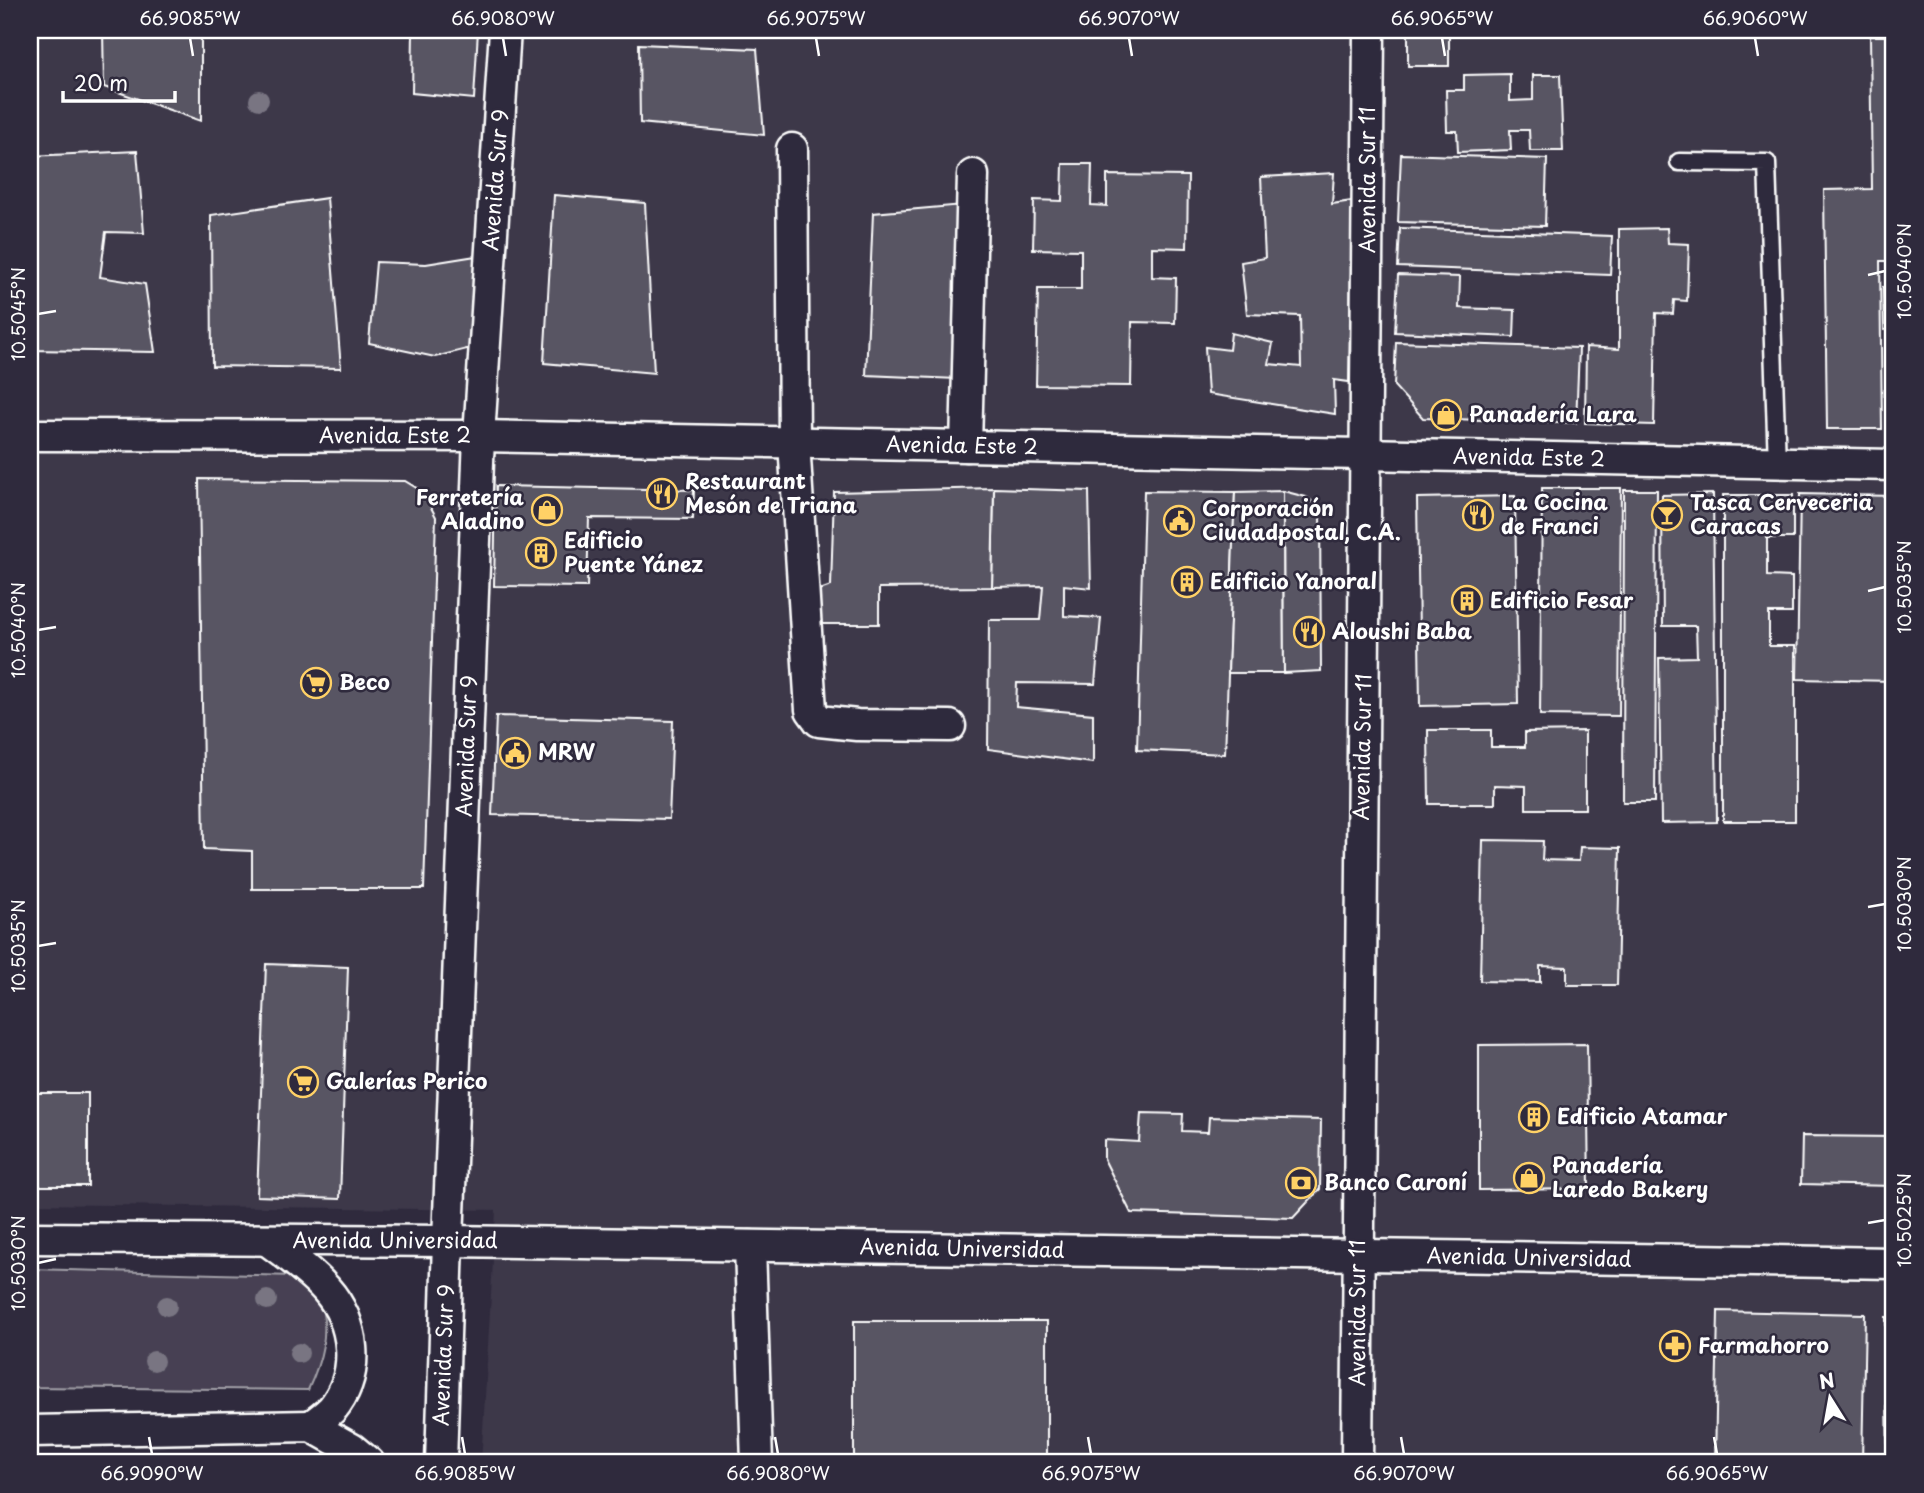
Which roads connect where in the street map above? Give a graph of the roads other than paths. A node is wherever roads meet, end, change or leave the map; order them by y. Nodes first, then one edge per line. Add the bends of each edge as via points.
1 (505, 30) edge
2 (1369, 30) edge
3 (792, 149) dead end
4 (1679, 162) dead end
5 (973, 175) dead end
6 (30, 435) edge
7 (479, 436) junction
8 (794, 442) junction
9 (966, 446) junction
10 (1366, 454) junction
11 (1777, 464) junction
12 (1894, 465) edge
13 (950, 726) dead end
14 (30, 1238) edge
15 (267, 1240) junction
16 (448, 1241) junction
17 (750, 1246) junction
18 (1358, 1255) junction
19 (1894, 1263) edge
20 (311, 1426) junction
21 (30, 1431) edge
22 (369, 1463) edge
23 (441, 1463) edge
24 (757, 1463) edge
25 (1357, 1463) edge

1 - 7 street, Avenida Sur 9
2 - 10 street, Avenida Sur 11
3 - 8 street
4 - 11 lane via 1767,163
5 - 9 street
6 - 7 street, Avenida Este 2
7 - 8 street, Avenida Este 2
7 - 16 street, Avenida Sur 9
8 - 9 street, Avenida Este 2
8 - 13 street via 811,710 819,722
9 - 10 street, Avenida Este 2
10 - 11 street, Avenida Este 2
10 - 18 street, Avenida Sur 11
11 - 12 street, Avenida Este 2
14 - 15 street, Avenida Universidad
15 - 16 street, Avenida Universidad
15 - 20 street via 326,1289 351,1334 345,1385 332,1409
16 - 17 street, Avenida Universidad
16 - 23 street, Avenida Sur 9
17 - 18 street, Avenida Universidad
17 - 24 street
18 - 19 street, Avenida Universidad
18 - 25 street, Avenida Sur 11
20 - 21 street
20 - 22 street

